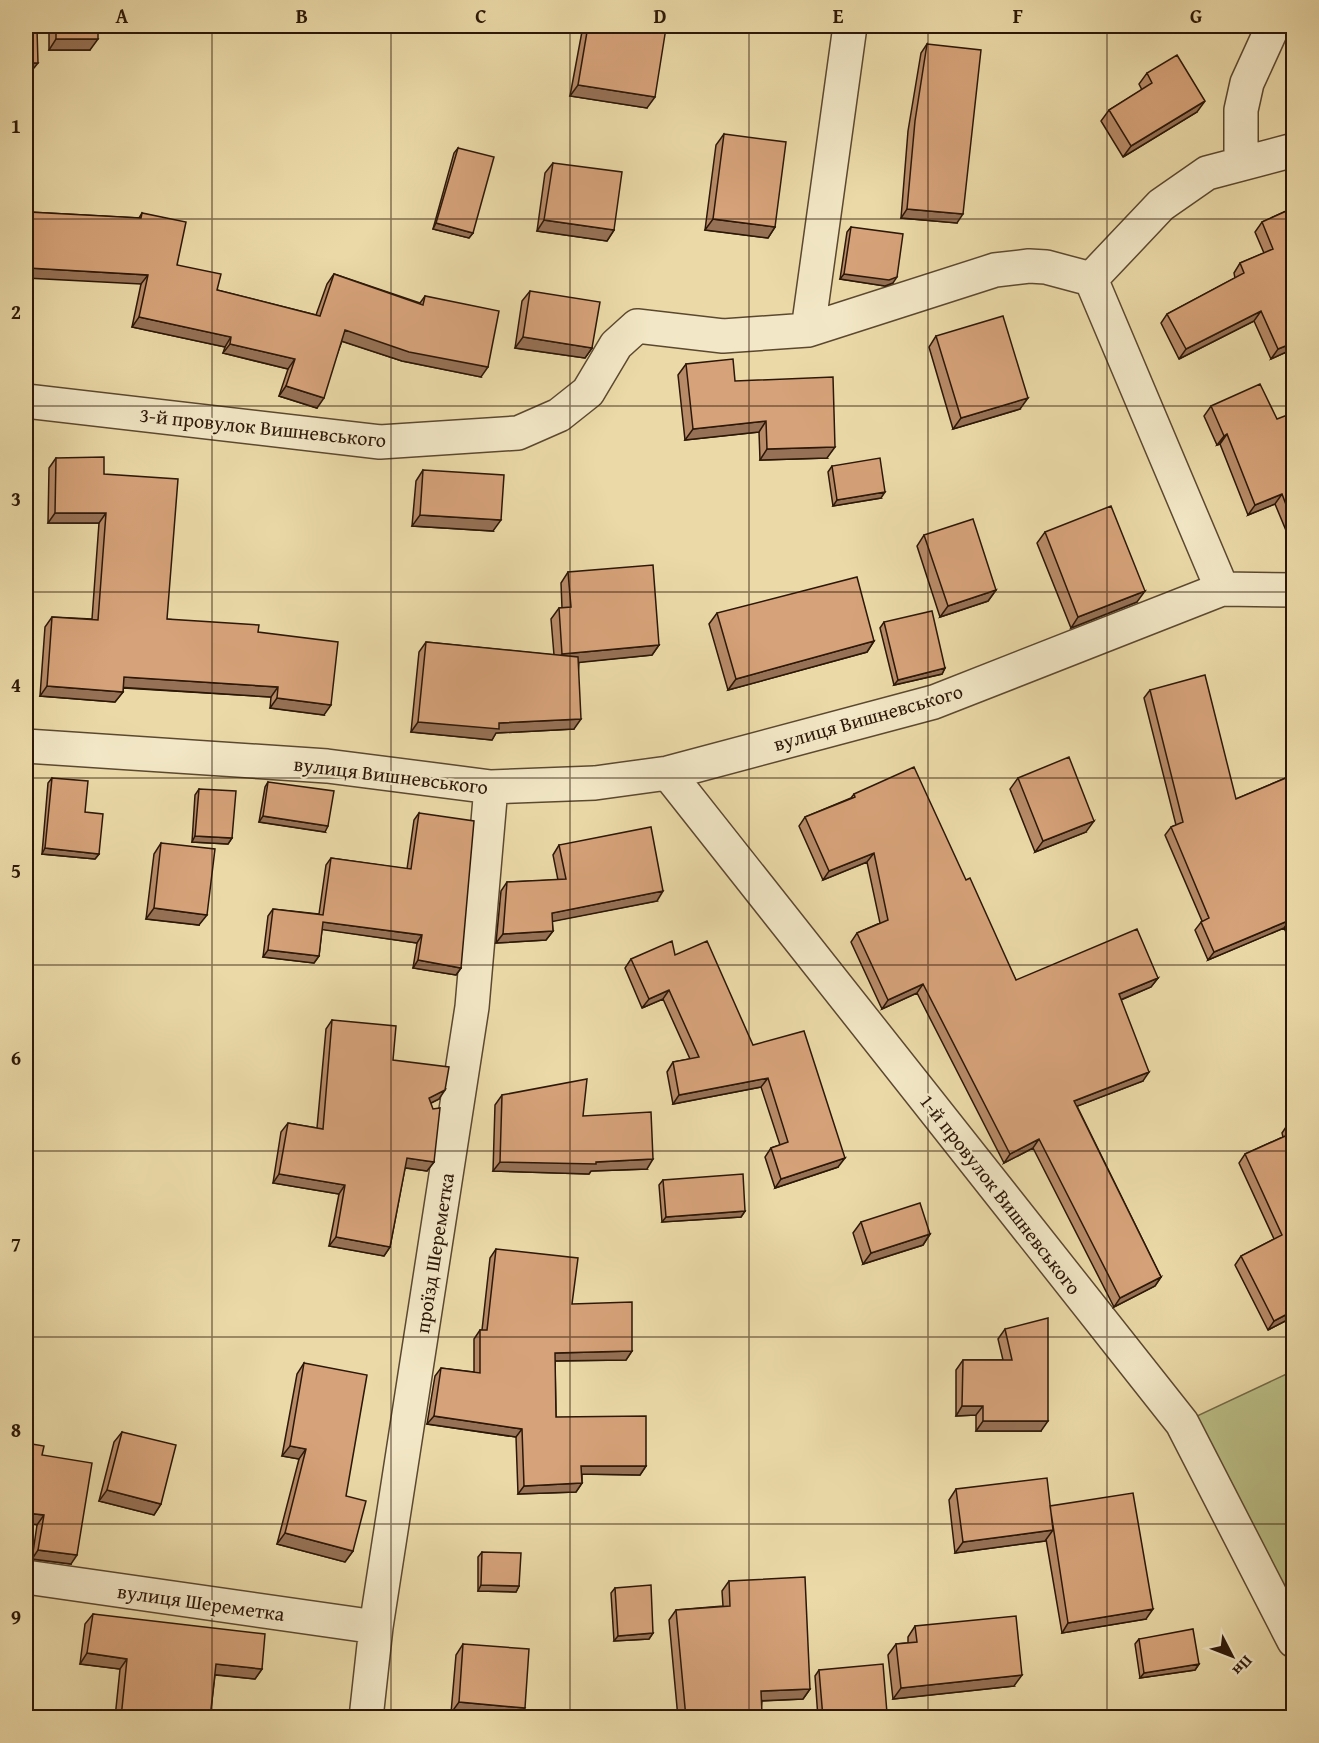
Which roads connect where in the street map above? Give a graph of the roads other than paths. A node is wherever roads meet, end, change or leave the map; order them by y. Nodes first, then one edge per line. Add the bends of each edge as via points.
1 (850, 26) edge
2 (1273, 26) edge
3 (1293, 150) edge
4 (1241, 164) junction
5 (1091, 279) junction
6 (808, 330) junction
7 (26, 401) edge
8 (1222, 589) junction
9 (1293, 590) edge
10 (26, 746) edge
11 (668, 773) junction
12 (491, 787) junction
13 (26, 1577) edge
14 (376, 1627) junction
15 (1293, 1641) edge
16 (366, 1718) edge

1 - 6 street
2 - 4 street via 1247,83 1240,110
3 - 4 street
4 - 5 street via 1207,173 1161,205
5 - 6 street, 3-й провулок Вишневського via 1046,267 995,270
5 - 8 street
6 - 7 street, 3-й провулок Вишневського via 723,336 637,326 616,345 588,392 559,415 518,433 380,442
8 - 9 street
8 - 11 street, вулиця Вишневського via 933,702
10 - 12 street, вулиця Вишневського via 327,766
11 - 12 street, вулиця Вишневського via 595,783
11 - 15 street, 1-й провулок Вишневського via 1182,1423
12 - 14 street, проїзд Шереметка via 472,1007
13 - 14 street, вулиця Шереметка
14 - 16 street, проїзд Шереметка

